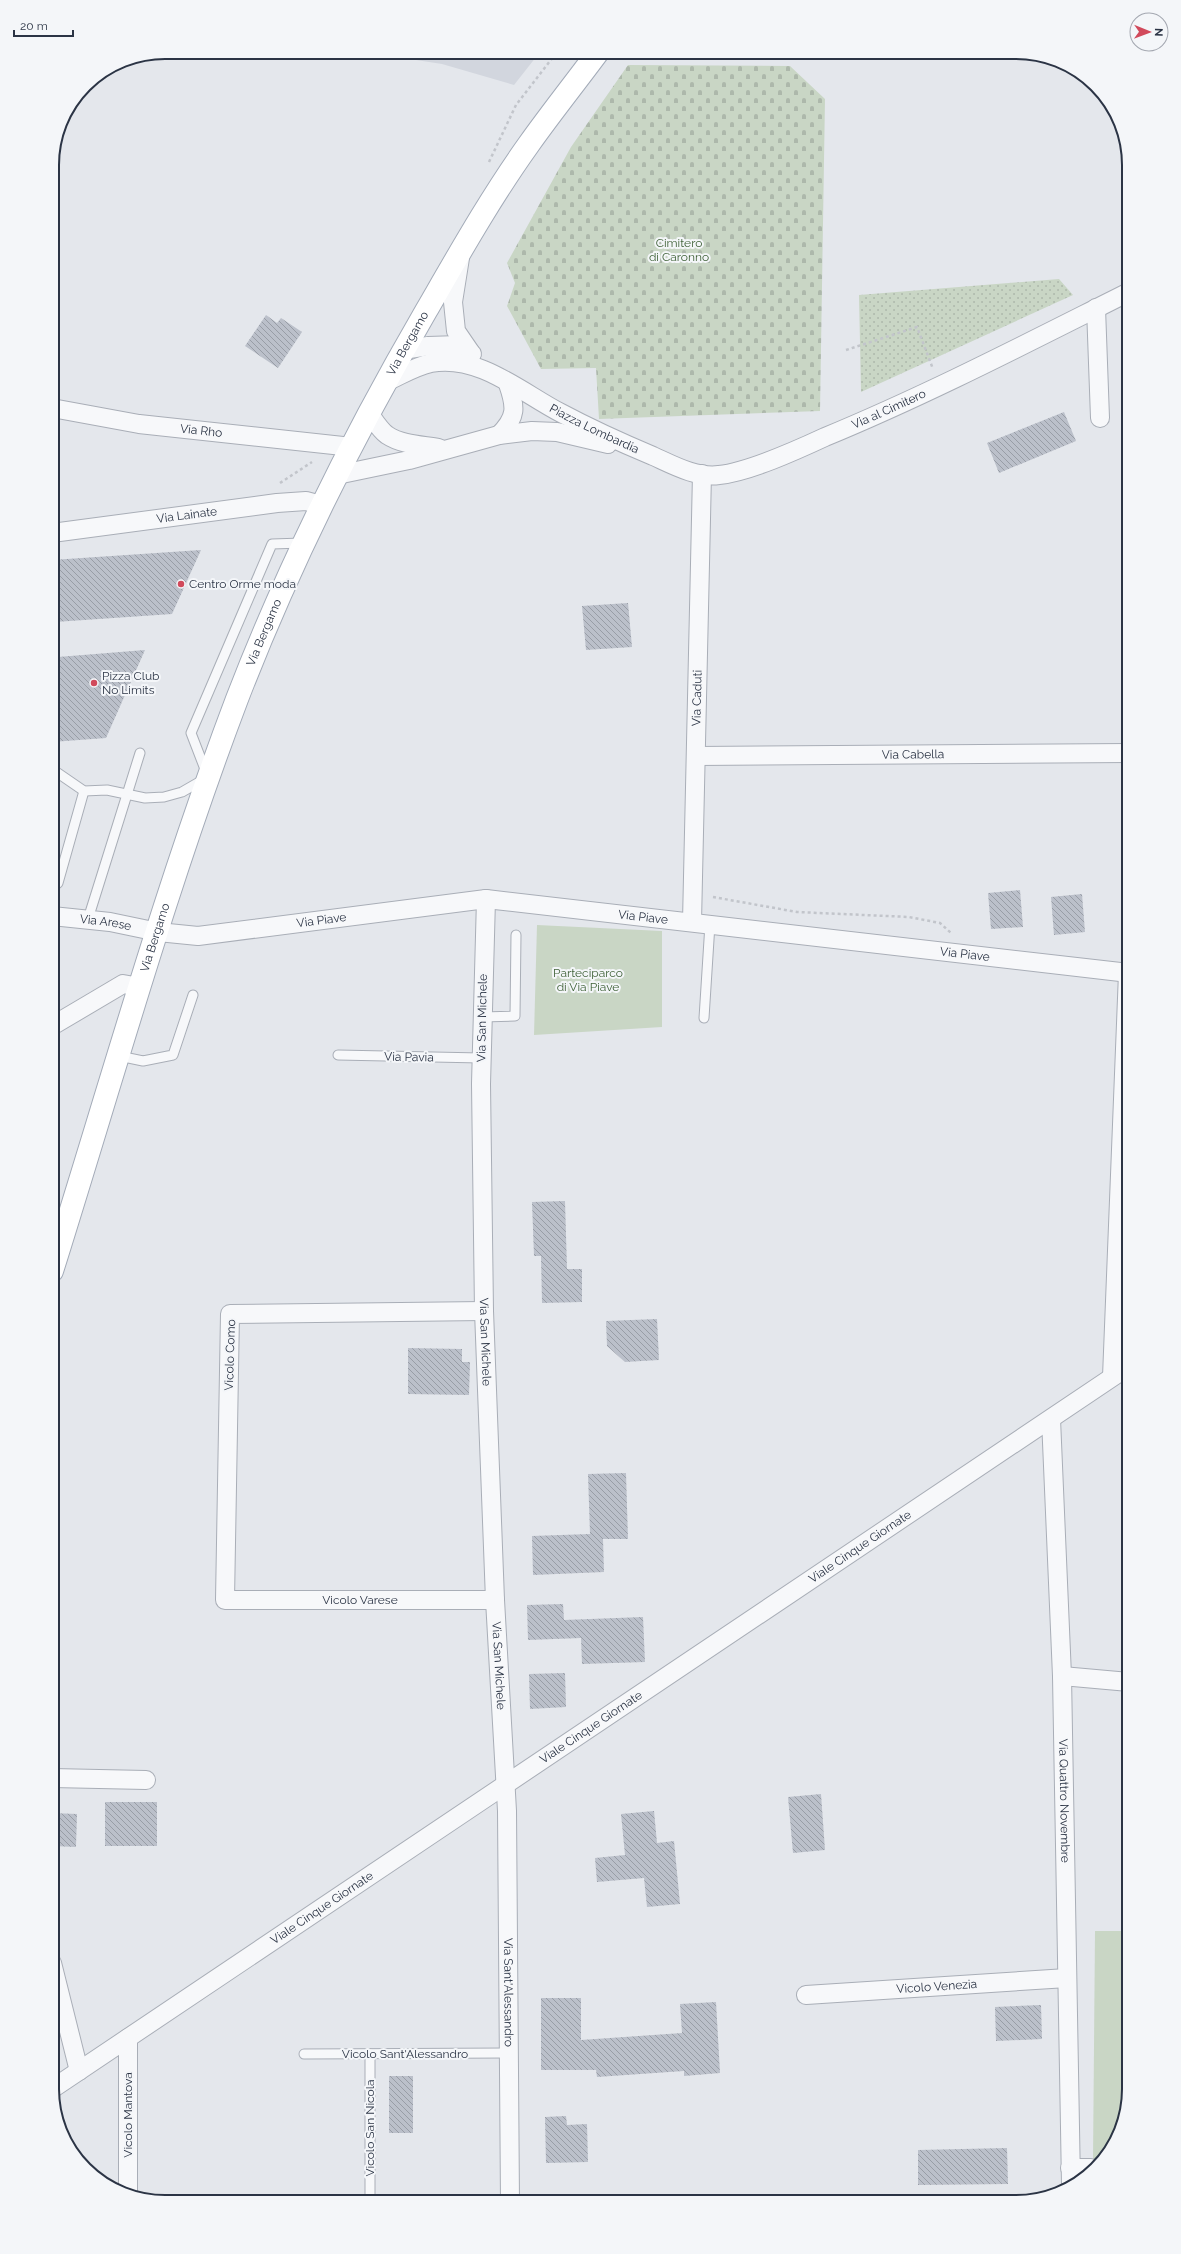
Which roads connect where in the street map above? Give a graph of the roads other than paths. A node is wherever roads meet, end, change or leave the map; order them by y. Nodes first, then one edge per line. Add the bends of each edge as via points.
1 (593, 59) edge
2 (461, 251) junction
3 (1122, 295) edge
4 (1096, 308) junction
5 (403, 350) junction
6 (471, 353) junction
7 (491, 373) junction
8 (384, 384) junction
9 (508, 384) junction
10 (59, 409) edge
11 (369, 413) junction
12 (1100, 418) dead end
13 (498, 435) junction
14 (352, 447) junction
15 (446, 448) junction
16 (640, 451) junction
17 (337, 474) junction
18 (702, 474) junction
19 (321, 505) junction
20 (59, 532) edge
21 (304, 543) junction
22 (140, 753) dead end
23 (1122, 753) edge
24 (696, 756) junction
25 (59, 774) edge
26 (208, 777) junction
27 (84, 791) junction
28 (128, 794) junction
29 (59, 879) edge
30 (486, 899) junction
31 (59, 917) edge
32 (88, 919) junction
33 (692, 922) junction
34 (710, 924) junction
35 (158, 932) junction
36 (516, 935) dead end
37 (1122, 972) edge
38 (140, 987) junction
39 (193, 995) dead end
40 (482, 1017) junction
41 (704, 1018) dead end
42 (59, 1022) edge
43 (338, 1055) dead end
44 (119, 1056) junction
45 (481, 1058) junction
46 (1122, 1139) edge
47 (59, 1248) edge
48 (484, 1310) junction
49 (1122, 1371) edge
50 (1112, 1377) junction
51 (1051, 1419) junction
52 (225, 1600) joint
53 (495, 1600) junction
54 (1062, 1676) junction
55 (1122, 1681) edge
56 (59, 1778) edge
57 (146, 1780) dead end
58 (504, 1784) junction
59 (1067, 1978) junction
60 (59, 1991) edge
61 (806, 1995) dead end
62 (128, 2038) junction
63 (507, 2053) junction
64 (304, 2054) dead end
65 (370, 2054) junction
66 (79, 2071) junction
67 (59, 2084) edge
68 (1083, 2171) edge
69 (1071, 2176) edge
70 (128, 2188) edge
71 (370, 2195) edge
72 (510, 2195) edge

1 - 2 main road, Via Bergamo via 528,145
2 - 5 main road, Via Bergamo
2 - 6 street, Piazza Lombardia via 452,302 456,331
3 - 4 street, Via al Cimitero
4 - 12 street
4 - 18 street, Via al Cimitero via 873,418 735,472
5 - 6 street, Piazza Lombardia via 459,345
5 - 8 main road, Via Bergamo
6 - 7 street, Piazza Lombardia
7 - 8 street, Piazza Lombardia via 467,365 432,363
7 - 9 street, Piazza Lombardia
8 - 11 main road, Via Bergamo
9 - 13 street via 514,403 510,424
9 - 16 street, Piazza Lombardia
10 - 14 street, Via Rho via 139,424
11 - 14 main road, Via Bergamo
11 - 15 street, Piazza Lombardia via 386,435 408,443
13 - 15 street, Piazza Lombardia
13 - 16 street, Piazza Lombardia via 532,431 557,432
14 - 17 main road, Via Bergamo
15 - 17 street, Piazza Lombardia via 409,460
16 - 18 street, Via al Cimitero via 682,469
17 - 19 main road, Via Bergamo
18 - 24 street, Via Caduti
19 - 20 street, Via Lainate via 306,502 277,503
19 - 21 main road, Via Bergamo
21 - 26 main road, Via Bergamo via 253,660
21 - 26 lane via 272,544 191,733
22 - 28 lane
23 - 24 street, Via Cabella
24 - 33 street, Via Caduti
25 - 27 lane
26 - 28 lane via 182,792 164,797 145,798
26 - 35 main road, Via Bergamo
27 - 28 lane via 107,790
27 - 29 lane
28 - 32 lane
30 - 33 street, Via Piave
30 - 35 street, Via Piave via 198,936
30 - 40 street, Via San Michele
31 - 32 street, Via Arese
32 - 35 street, Via Arese
33 - 34 street, Via Piave
34 - 37 street, Via Piave
34 - 41 lane
35 - 38 main road, Via Bergamo
36 - 40 lane via 516,1016
38 - 42 street via 123,984
38 - 44 main road, Via Bergamo
39 - 44 lane via 173,1054 143,1061
40 - 45 street, Via San Michele
43 - 45 lane, Via Pavia
44 - 47 main road, Via Bergamo
45 - 48 street, Via San Michele
46 - 50 street
48 - 52 street, Vicolo Como via 230,1314
48 - 53 street, Via San Michele
49 - 50 street, Viale Cinque Giornate
50 - 51 street, Viale Cinque Giornate
51 - 54 street, Via Quattro Novembre
51 - 58 street, Viale Cinque Giornate
52 - 53 street, Vicolo Varese
53 - 58 street, Via San Michele
54 - 55 street
54 - 59 street, Via Quattro Novembre
56 - 57 street
58 - 62 street, Viale Cinque Giornate
58 - 63 street, Via Sant'Alessandro via 507,1811
59 - 61 street, Vicolo Venezia
59 - 69 street, Via Quattro Novembre
60 - 66 street
62 - 66 street, Viale Cinque Giornate
62 - 70 street, Vicolo Mantova
63 - 65 lane, Vicolo Sant'Alessandro
63 - 72 street, Via Sant'Alessandro
64 - 65 lane, Vicolo Sant'Alessandro
65 - 71 lane, Vicolo San Nicola
66 - 67 street, Viale Cinque Giornate
68 - 69 street

